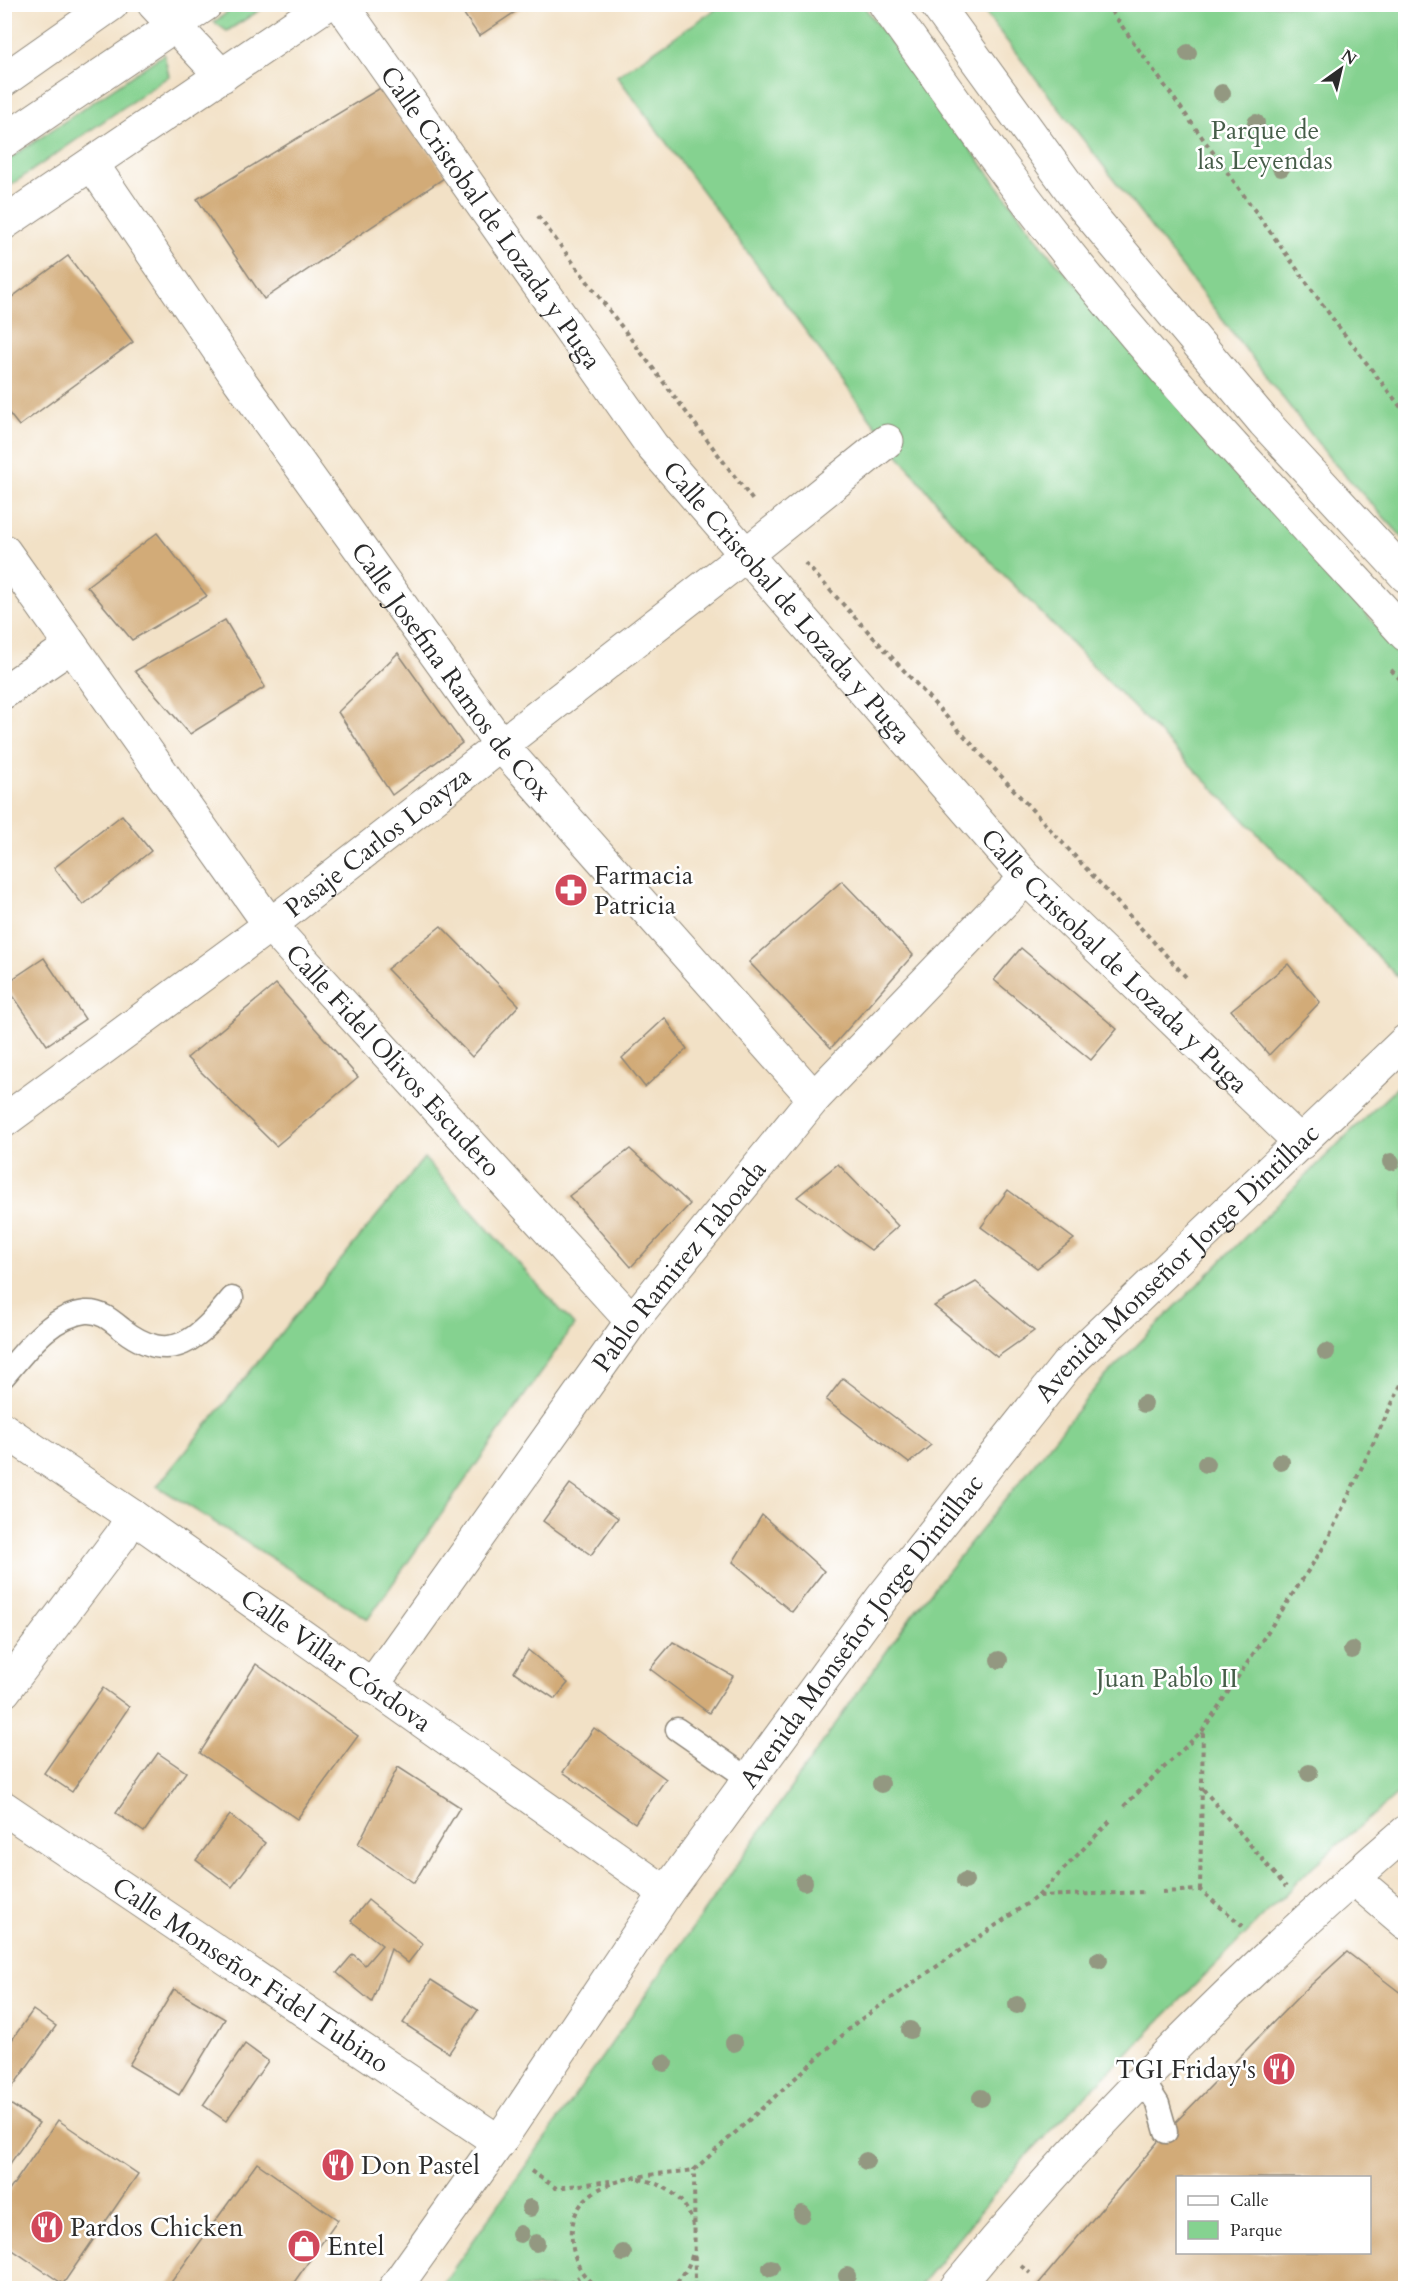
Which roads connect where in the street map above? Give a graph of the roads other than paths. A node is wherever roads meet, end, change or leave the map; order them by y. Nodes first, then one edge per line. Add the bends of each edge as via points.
1 (112, 4) edge
2 (206, 4) edge
3 (327, 4) edge
4 (340, 4) edge
5 (885, 4) edge
6 (936, 4) edge
7 (165, 15) edge
8 (222, 76) junction
9 (4, 80) edge
10 (4, 141) edge
11 (92, 164) junction
12 (4, 223) edge
13 (887, 441) dead end
14 (4, 550) edge
15 (747, 554) junction
16 (1406, 576) edge
17 (1406, 635) edge
18 (71, 646) junction
19 (4, 692) edge
20 (501, 745) junction
21 (1026, 878) junction
22 (270, 925) junction
23 (1406, 1041) edge
24 (814, 1098) junction
25 (4, 1121) edge
26 (1301, 1143) junction
27 (232, 1298) dead end
28 (632, 1322) junction
29 (4, 1377) edge
30 (4, 1430) edge
31 (132, 1516) junction
32 (371, 1686) junction
33 (4, 1691) edge
34 (677, 1729) dead end
35 (749, 1779) junction
36 (4, 1808) edge
37 (1406, 1832) edge
38 (1353, 1878) junction
39 (666, 1893) junction
40 (1406, 1923) edge
41 (1142, 2079) junction
42 (1166, 2132) dead end
43 (499, 2142) junction
44 (395, 2289) edge
45 (956, 2289) edge

1 - 9 street
2 - 7 street
3 - 8 street
4 - 15 street, Calle Cristobal de Lozada y Puga via 652,446
5 - 17 street via 1051,232 1135,334
6 - 16 street via 1082,205 1264,422
7 - 8 street
7 - 10 street
8 - 11 street
11 - 12 street
11 - 20 street, Calle Josefina Ramos de Cox via 238,380
13 - 15 street, Pasaje Carlos Loayza
14 - 18 street, Calle Fidel Olivos Escudero
15 - 20 street, Pasaje Carlos Loayza
15 - 21 street, Calle Cristobal de Lozada y Puga
18 - 19 street
18 - 22 street, Calle Fidel Olivos Escudero
20 - 22 street, Pasaje Carlos Loayza
20 - 24 street, Calle Josefina Ramos de Cox
21 - 24 street, Pablo Ramirez Taboada
21 - 26 street, Calle Cristobal de Lozada y Puga
22 - 25 street, Pasaje Carlos Loayza
22 - 28 street, Calle Fidel Olivos Escudero
23 - 26 street, Avenida Monseñor Jorge Dintilhac
24 - 28 street, Pablo Ramirez Taboada
26 - 35 street, Avenida Monseñor Jorge Dintilhac via 1066,1366 882,1598
27 - 29 lane via 193,1339 173,1347 151,1347 105,1316 88,1312 71,1315 40,1334
28 - 32 street, Pablo Ramirez Taboada
30 - 31 street, Calle Villar Córdova
31 - 32 street, Calle Villar Córdova
31 - 33 street
32 - 39 street, Calle Villar Córdova
34 - 35 lane
35 - 39 street, Avenida Monseñor Jorge Dintilhac
36 - 43 street, Calle Monseñor Fidel Tubino
37 - 38 street
38 - 40 street
38 - 41 street via 1195,2024
39 - 43 street, Avenida Monseñor Jorge Dintilhac
41 - 42 lane via 1158,2103
41 - 45 street
43 - 44 street, Avenida Monseñor Jorge Dintilhac

